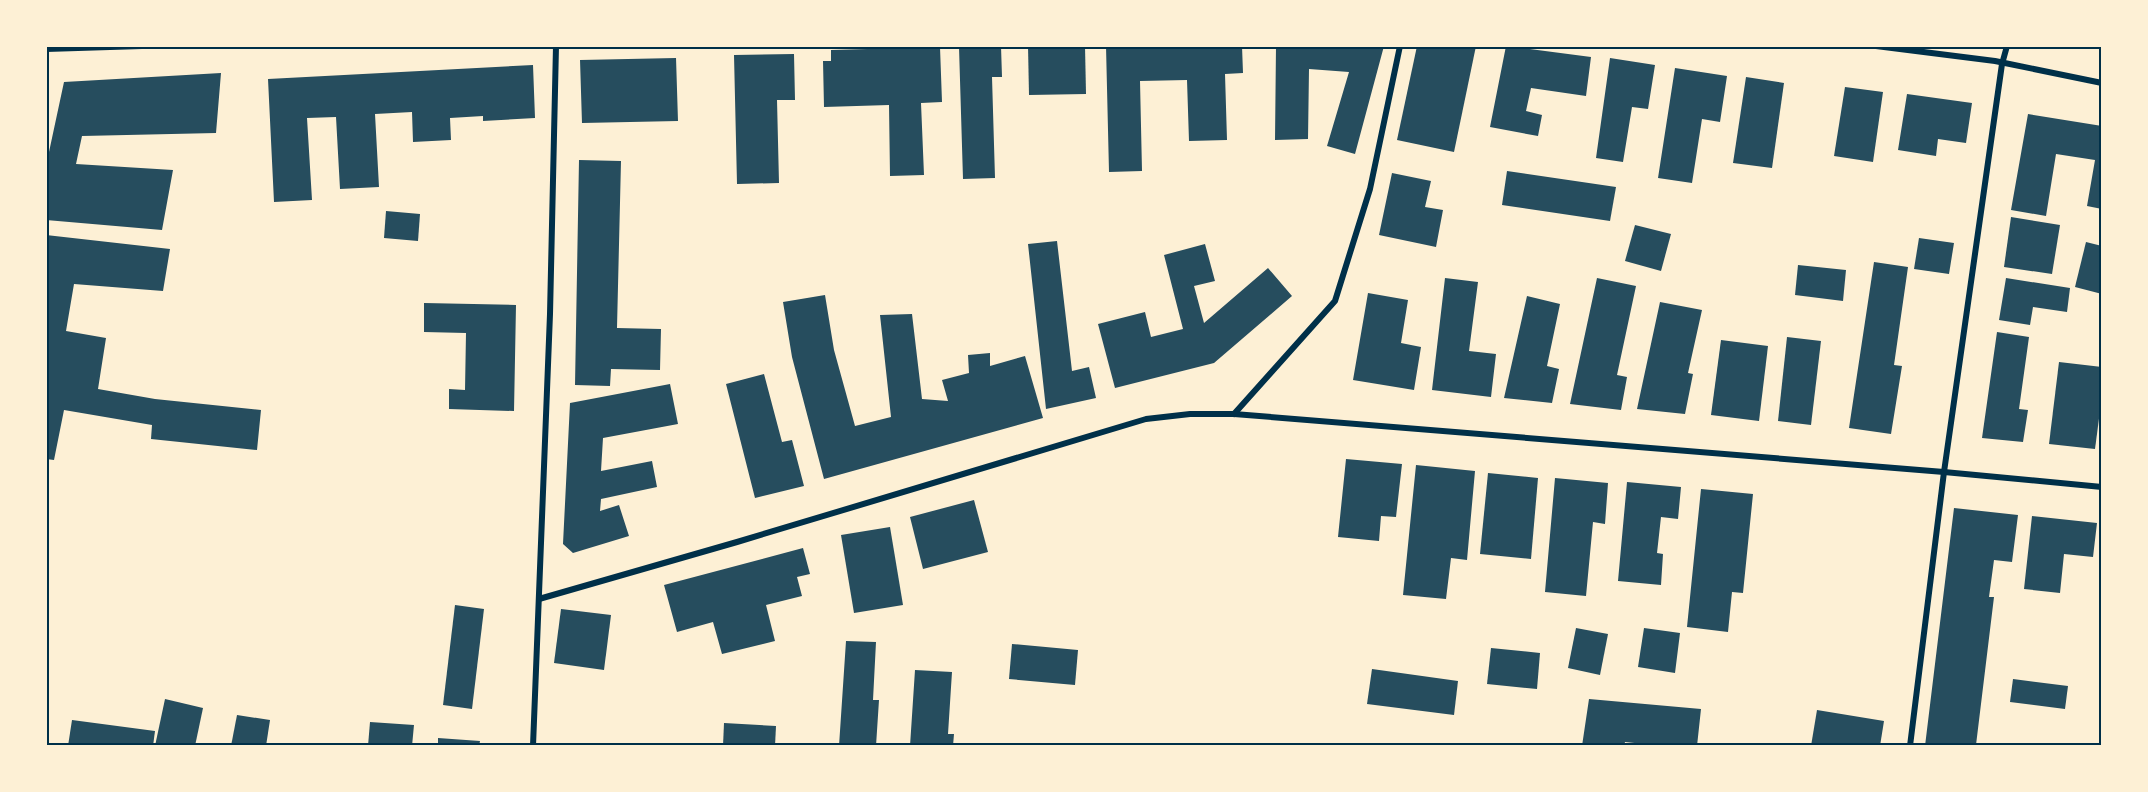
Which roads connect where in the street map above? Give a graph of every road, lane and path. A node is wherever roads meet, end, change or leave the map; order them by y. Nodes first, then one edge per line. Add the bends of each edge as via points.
1 (142, 46) edge
2 (556, 46) edge
3 (1400, 46) edge
4 (1876, 46) edge
5 (2007, 46) edge
6 (46, 49) edge
7 (2002, 64) junction
8 (2102, 83) edge
9 (1234, 414) junction
10 (1944, 472) junction
11 (2102, 487) edge
12 (539, 599) junction
13 (533, 746) edge
14 (1910, 746) edge

1 - 6 street
2 - 12 street
3 - 9 street via 1370,189 1335,301
4 - 7 street
5 - 7 street
7 - 8 street
7 - 10 street
9 - 10 street
9 - 12 street via 1146,419
10 - 11 street
10 - 14 street
12 - 13 street

